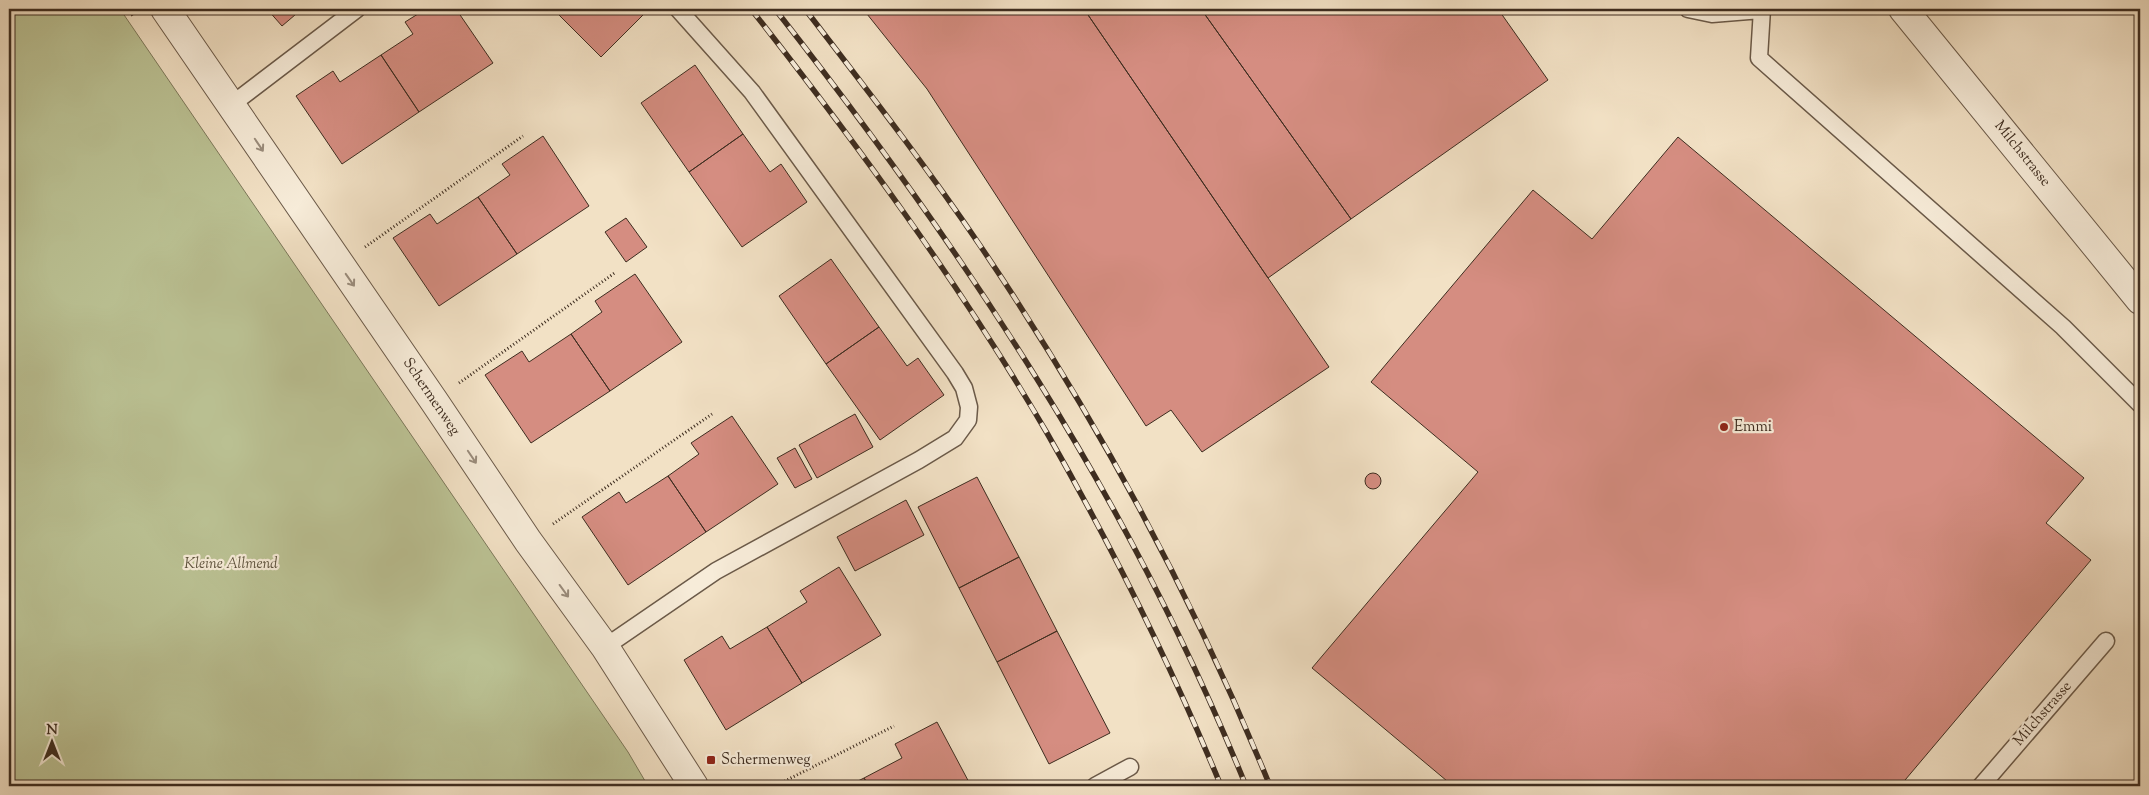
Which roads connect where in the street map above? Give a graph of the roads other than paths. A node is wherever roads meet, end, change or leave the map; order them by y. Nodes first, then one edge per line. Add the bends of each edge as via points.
1 (165, 9) edge
2 (357, 9) edge
3 (678, 9) edge
4 (1688, 9) edge
5 (1762, 9) edge
6 (1903, 9) edge
7 (231, 105) junction
8 (2140, 300) edge
9 (2140, 404) edge
10 (2106, 641) dead end
11 (604, 647) junction
12 (1130, 767) dead end
13 (694, 786) edge
14 (1095, 786) edge
15 (1981, 786) edge

1 - 7 street, Schermenweg
2 - 7 lane
3 - 11 lane via 752,92 911,309 964,388 969,407 968,420 955,438 920,460 716,571
4 - 5 lane via 1712,14
5 - 9 lane via 1760,58 2063,327
6 - 8 street, Milchstrasse
7 -> 11 street, Schermenweg via 528,541
10 - 15 lane, Milchstrasse
11 - 13 street, Schermenweg
12 - 14 lane

